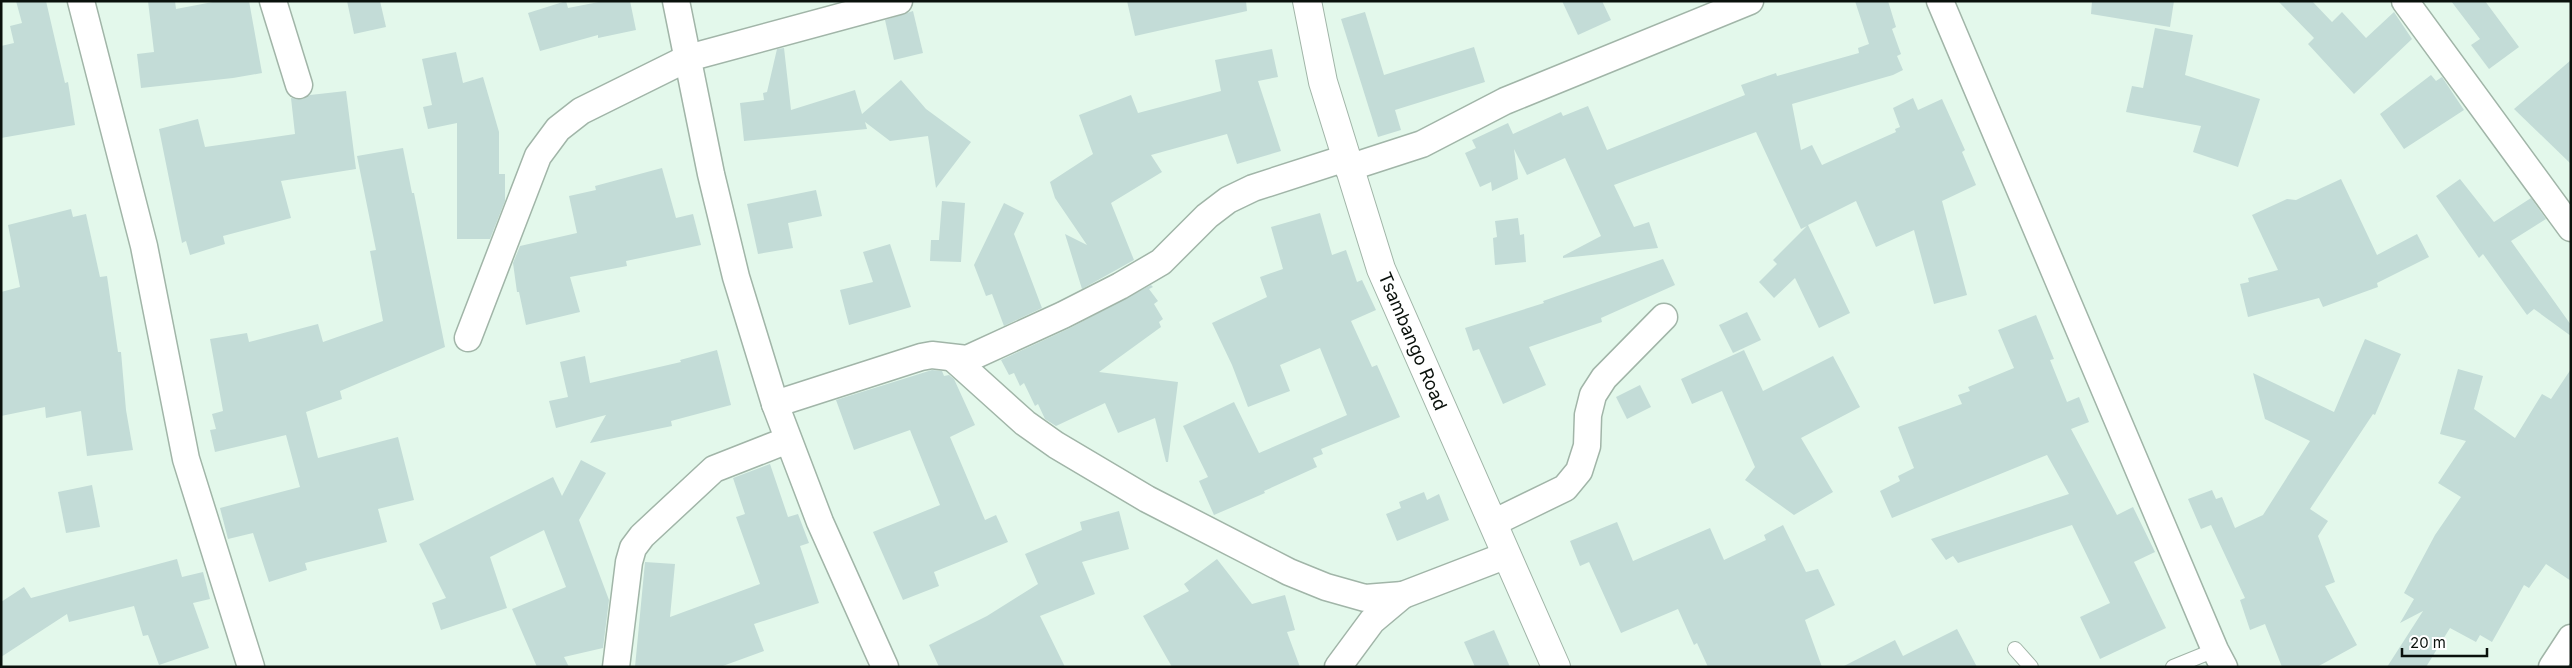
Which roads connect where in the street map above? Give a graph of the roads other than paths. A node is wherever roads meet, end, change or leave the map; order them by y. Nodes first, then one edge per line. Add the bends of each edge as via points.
1 (81, 1) edge
2 (273, 1) edge
3 (676, 1) edge
4 (899, 1) edge
5 (1307, 1) edge
6 (1750, 1) edge
7 (1940, 1) edge
8 (2405, 1) edge
9 (688, 58) junction
10 (299, 85) dead end
11 (1347, 163) junction
12 (2571, 228) edge
13 (1664, 317) dead end
14 (468, 338) dead end
15 (955, 360) junction
16 (775, 404) junction
17 (788, 440) junction
18 (1493, 523) junction
19 (1507, 556) junction
20 (1404, 595) junction
21 (2571, 638) edge
22 (2015, 649) dead end
23 (2220, 658) edge
24 (251, 667) edge
25 (616, 667) edge
26 (885, 667) edge
27 (1338, 667) edge
28 (1556, 667) edge
29 (2031, 667) edge
30 (2173, 667) edge
31 (2552, 667) edge

1 - 24 street via 144,246 186,459
2 - 10 street
3 - 9 street
4 - 9 street
5 - 11 street, Tsambango Road via 1323,82
6 - 11 street via 1505,101 1422,144
7 - 23 street
8 - 12 street
9 - 14 street via 581,111 558,129 538,156
9 - 16 street via 736,277
11 - 15 street via 1252,188 1228,200 1207,216 1161,262 1120,286 967,359
11 - 18 street, Tsambango Road via 1381,269
13 - 18 street via 1604,378 1593,395 1588,415 1587,446 1579,471 1566,488
15 - 16 street via 932,355 921,357
15 - 20 street via 1025,424 1147,499 1289,572 1326,587 1365,598
16 - 17 street
17 - 25 street via 714,469 642,536 633,548 629,562
17 - 26 street via 820,522
18 - 19 street, Tsambango Road
19 - 20 street
19 - 28 street, Tsambango Road
20 - 27 street via 1372,622
21 - 31 street
22 - 29 lane
23 - 30 lane

